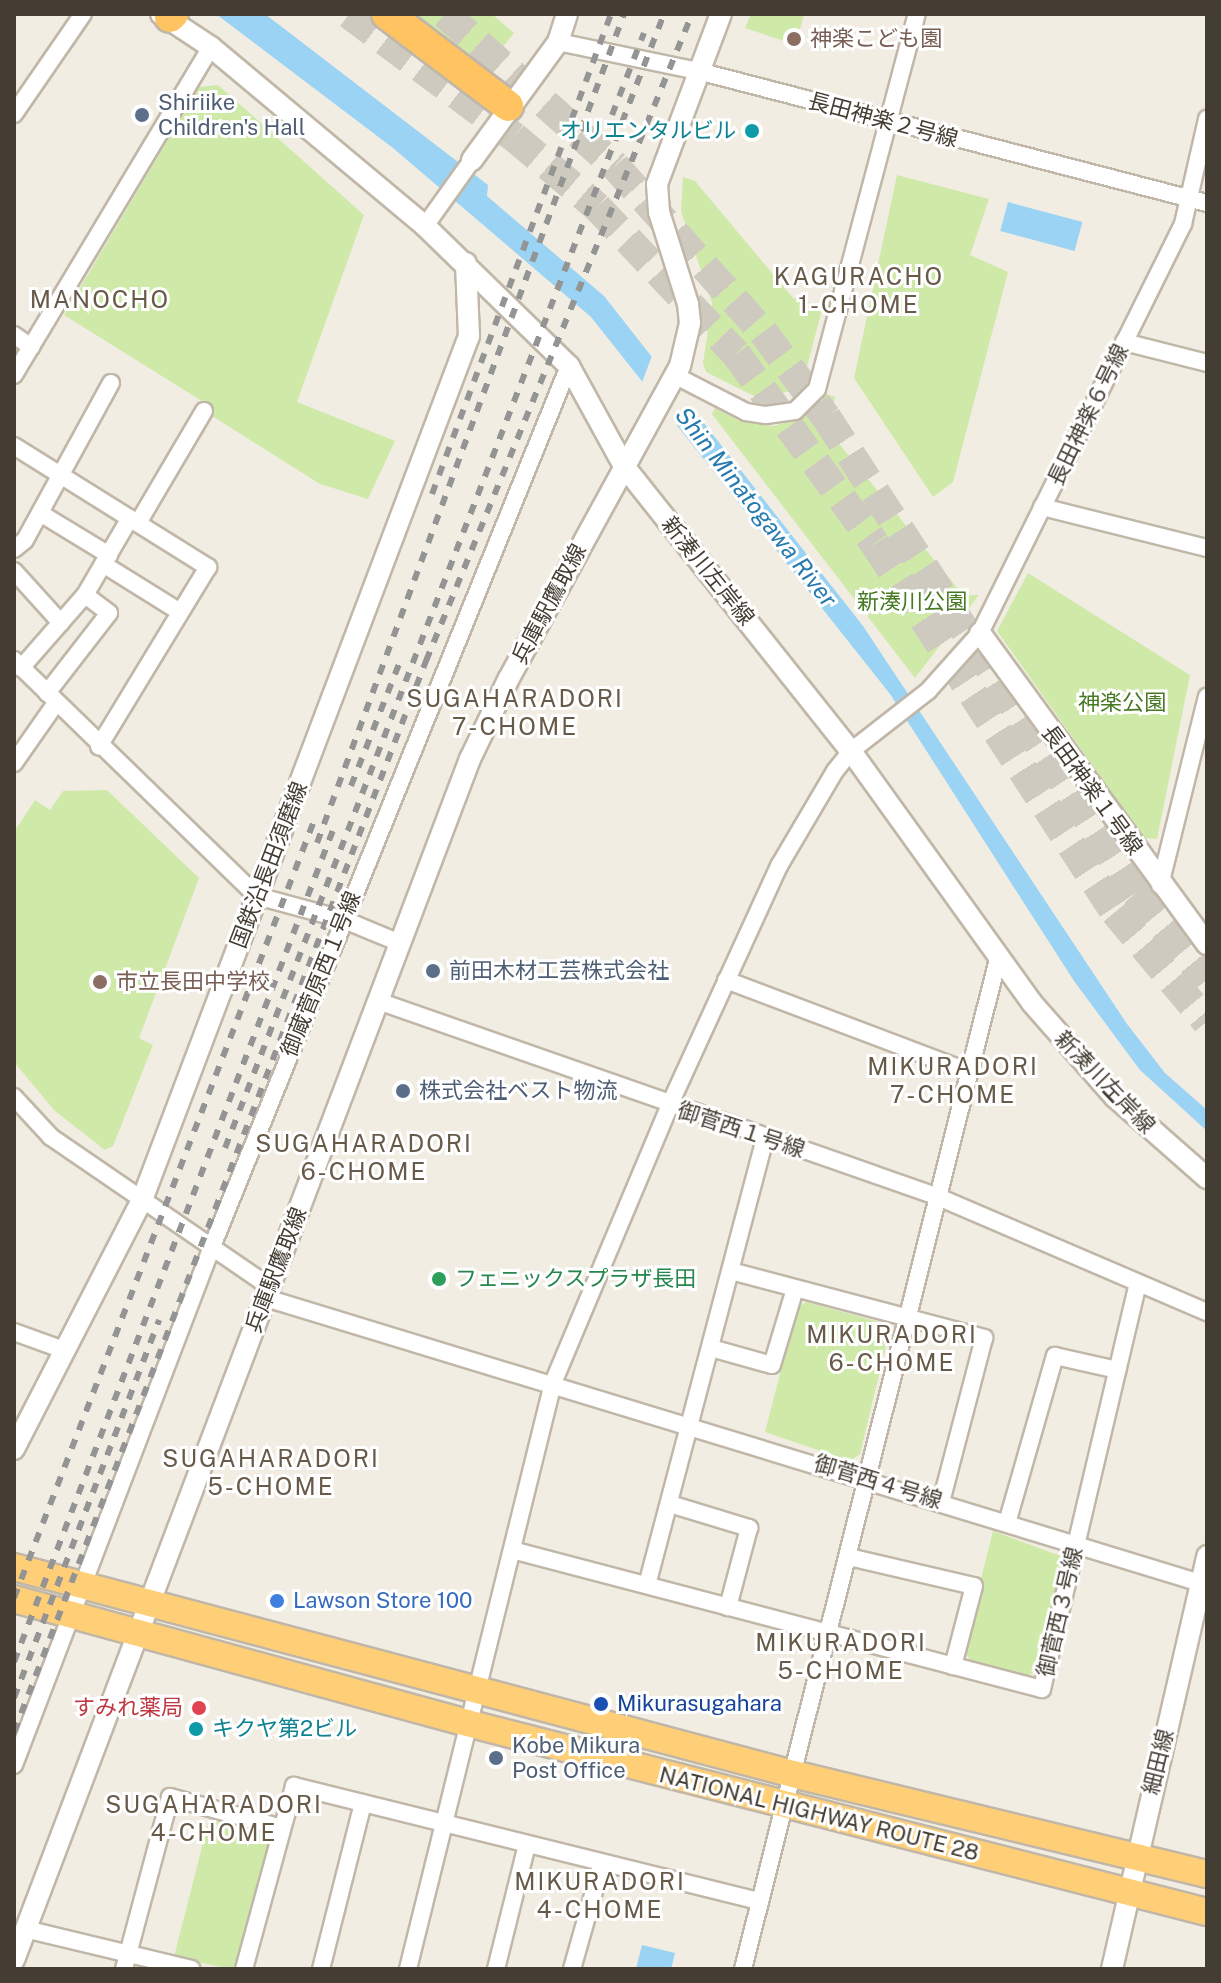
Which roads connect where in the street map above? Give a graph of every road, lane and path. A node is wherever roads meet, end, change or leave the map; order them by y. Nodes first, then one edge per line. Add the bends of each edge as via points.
1 (83, 14) edge
2 (387, 14) edge
3 (567, 14) edge
4 (721, 14) edge
5 (917, 14) edge
6 (168, 15) edge
7 (558, 42) junction
8 (211, 47) junction
9 (698, 71) junction
10 (508, 106) junction
11 (14, 114) edge
12 (1207, 119) edge
13 (887, 122) junction
14 (472, 160) joint
15 (1187, 198) junction
16 (1207, 203) edge
17 (425, 226) junction
18 (466, 263) junction
19 (14, 335) edge
20 (1124, 342) junction
21 (31, 347) junction
22 (1207, 363) edge
23 (569, 366) junction
24 (14, 375) edge
25 (674, 378) junction
26 (111, 383) dead end
27 (204, 411) dead end
28 (14, 446) edge
29 (624, 466) junction
30 (58, 473) junction
31 (1042, 507) junction
32 (40, 513) junction
33 (134, 521) junction
34 (1207, 548) edge
35 (14, 549) edge
36 (106, 559) junction
37 (14, 571) edge
38 (85, 595) junction
39 (180, 612) junction
40 (61, 623) junction
41 (980, 633) junction
42 (18, 664) edge
43 (1207, 697) edge
44 (51, 698) junction
45 (99, 746) junction
46 (851, 751) junction
47 (14, 763) edge
48 (1160, 885) junction
49 (257, 896) junction
50 (342, 919) junction
51 (400, 943) junction
52 (1207, 944) edge
53 (998, 959) junction
54 (726, 980) junction
55 (378, 1001) junction
56 (969, 1072) junction
57 (14, 1097) edge
58 (670, 1104) junction
59 (765, 1137) junction
60 (1207, 1178) edge
61 (936, 1196) junction
62 (142, 1200) junction
63 (211, 1249) junction
64 (731, 1271) junction
65 (1138, 1284) junction
66 (795, 1289) junction
67 (268, 1293) junction
68 (1207, 1312) edge
69 (907, 1322) junction
70 (14, 1332) edge
71 (711, 1348) junction
72 (64, 1350) junction
73 (1117, 1370) junction
74 (553, 1383) junction
75 (692, 1426) junction
76 (14, 1449) edge
77 (868, 1479) junction
78 (941, 1502) junction
79 (670, 1504) junction
80 (1007, 1523) junction
81 (1076, 1544) junction
82 (512, 1550) junction
83 (1207, 1556) edge
84 (849, 1557) junction
85 (14, 1567) edge
86 (1204, 1584) edge
87 (82, 1585) junction
88 (647, 1585) junction
89 (14, 1599) edge
90 (149, 1604) junction
91 (728, 1607) junction
92 (72, 1614) junction
93 (139, 1632) junction
94 (829, 1634) junction
95 (953, 1666) junction
96 (476, 1690) junction
97 (467, 1723) junction
98 (14, 1765) edge
99 (793, 1774) junction
100 (363, 1803) junction
101 (785, 1805) junction
102 (442, 1823) junction
103 (282, 1828) junction
104 (527, 1845) junction
105 (1135, 1856) junction
106 (602, 1863) junction
107 (1207, 1874) edge
108 (1130, 1893) junction
109 (760, 1901) junction
110 (1207, 1912) edge
111 (25, 1929) junction
112 (14, 1960) edge
113 (126, 1961) edge
114 (191, 1969) edge
115 (244, 1969) edge
116 (321, 1969) edge
117 (408, 1969) edge
118 (496, 1969) edge
119 (572, 1969) edge
120 (743, 1969) edge
121 (1112, 1969) edge

1 - 11 street
2 - 10 highway
3 - 7 street
4 - 9 street
5 - 13 street
6 - 8 street, 新湊川左岸線
7 - 9 street, 長田神楽２号線
7 - 10 street
8 - 17 street, 新湊川左岸線
8 - 21 street
9 - 13 street, 長田神楽２号線
9 - 25 street via 657,184 659,212 688,304 688,337
10 - 14 street
12 - 15 street, 長田神楽６号線
13 - 15 street, 長田神楽２号線
13 - 25 street via 817,389 795,411 766,415 746,412
14 - 17 street
15 - 16 street, 長田神楽２号線
15 - 20 street, 長田神楽６号線 via 1183,224
17 - 18 street, 新湊川左岸線
18 - 23 street, 新湊川左岸線
18 - 49 street, 国鉄沿長田須磨線 via 469,336
19 - 21 street
20 - 22 street
20 - 31 street, 長田神楽６号線
21 - 24 street
23 - 29 street, 新湊川左岸線
23 - 50 street, 御蔵菅原西１号線
25 - 29 street, 兵庫駅鷹取線
26 - 30 street
27 - 33 street
28 - 30 street
29 - 46 street, 新湊川左岸線
29 - 51 street, 兵庫駅鷹取線 via 480,738
30 - 32 street
30 - 33 street
31 - 34 street
31 - 41 street, 長田神楽６号線
32 - 35 street
32 - 36 street
33 - 36 street
33 - 39 street via 208,567
36 - 38 street
36 - 39 street
37 - 40 street
38 - 40 street
38 - 44 street via 109,613
39 - 45 street
40 - 42 street
41 - 46 street, 長田神楽６号線 via 928,691
41 - 48 street, 長田神楽１号線
42 - 44 street
43 - 48 street
44 - 45 street
44 - 47 street
45 - 49 street
46 - 53 street, 新湊川左岸線
46 - 54 street, 長田神楽６号線 via 779,866
48 - 52 street, 長田神楽１号線
49 - 50 street
49 - 62 street, 国鉄沿長田須磨線
50 - 51 street
50 - 63 street, 御蔵菅原西１号線
51 - 55 street, 兵庫駅鷹取線
53 - 56 street
53 - 60 street, 新湊川左岸線 via 1115,1097
54 - 56 street
54 - 58 street, 長田神楽６号線
55 - 58 street
55 - 67 street, 兵庫駅鷹取線
56 - 61 street
57 - 62 street, 御菅西４号線 via 51,1137
58 - 59 street, 御菅西１号線
58 - 74 street, 御菅西１号線
59 - 61 street, 御菅西１号線
59 - 64 street
61 - 65 street, 御菅西１号線
61 - 69 street
62 - 63 street, 御菅西４号線
62 - 72 street, 国鉄沿長田須磨線
63 - 67 street, 御菅西４号線
63 - 87 street, 御蔵菅原西１号線
64 - 66 street
64 - 71 street
65 - 68 street, 御菅西１号線
65 - 73 street, 御菅西３号線
66 - 69 street
66 - 71 street via 772,1365
67 - 74 street, 御菅西４号線
67 - 90 street, 兵庫駅鷹取線
69 - 77 street
69 - 78 street via 984,1338
70 - 72 street
71 - 75 street
72 - 76 street, 国鉄沿長田須磨線
73 - 80 street via 1055,1356
73 - 81 street, 御菅西３号線
74 - 75 street, 御菅西４号線
74 - 82 street, 御菅西１号線
75 - 77 street, 御菅西４号線
75 - 79 street
77 - 78 street, 御菅西４号線
77 - 84 street
78 - 80 street, 御菅西４号線
79 - 88 street
79 - 91 street via 749,1528
80 - 81 street, 御菅西４号線
81 - 86 street, 御菅西４号線
81 - 95 street, 御菅西３号線 via 1042,1689
82 - 88 street, 御菅西３号線
82 - 96 street, 御菅西１号線
83 - 86 street, 細田線
84 - 94 street
84 - 95 street via 974,1586
85 - 87 highway, NATIONAL HIGHWAY ROUTE 28
86 - 105 street, 細田線
87 - 90 highway, NATIONAL HIGHWAY ROUTE 28
87 - 92 street, 御蔵菅原西１号線
88 - 91 street, 御菅西３号線
89 - 92 highway, NATIONAL HIGHWAY ROUTE 28
90 - 93 street, 兵庫駅鷹取線
90 - 96 highway, NATIONAL HIGHWAY ROUTE 28
91 - 94 street, 御菅西３号線
92 - 93 highway, NATIONAL HIGHWAY ROUTE 28
92 - 98 street, 御蔵菅原西１号線
93 - 97 highway, NATIONAL HIGHWAY ROUTE 28
93 - 111 street, 兵庫駅鷹取線
94 - 95 street, 御菅西３号線
94 - 99 street
96 - 97 street, 御菅西１号線
96 - 99 highway, NATIONAL HIGHWAY ROUTE 28
97 - 101 highway, NATIONAL HIGHWAY ROUTE 28
97 - 102 street, 御菅西１号線
99 - 101 street
99 - 105 highway, NATIONAL HIGHWAY ROUTE 28
100 - 102 street
100 - 103 street via 294,1786
100 - 116 street
101 - 108 highway, NATIONAL HIGHWAY ROUTE 28
101 - 109 street
102 - 104 street
102 - 117 street, 御菅西１号線
103 - 113 street via 170,1797
103 - 115 street
104 - 106 street
104 - 118 street
105 - 107 highway, NATIONAL HIGHWAY ROUTE 28
105 - 108 street, 細田線
106 - 109 street
106 - 119 street
108 - 110 highway, NATIONAL HIGHWAY ROUTE 28
108 - 121 street, 細田線
109 - 120 street
111 - 112 street, 兵庫駅鷹取線
111 - 113 street
113 - 114 street

